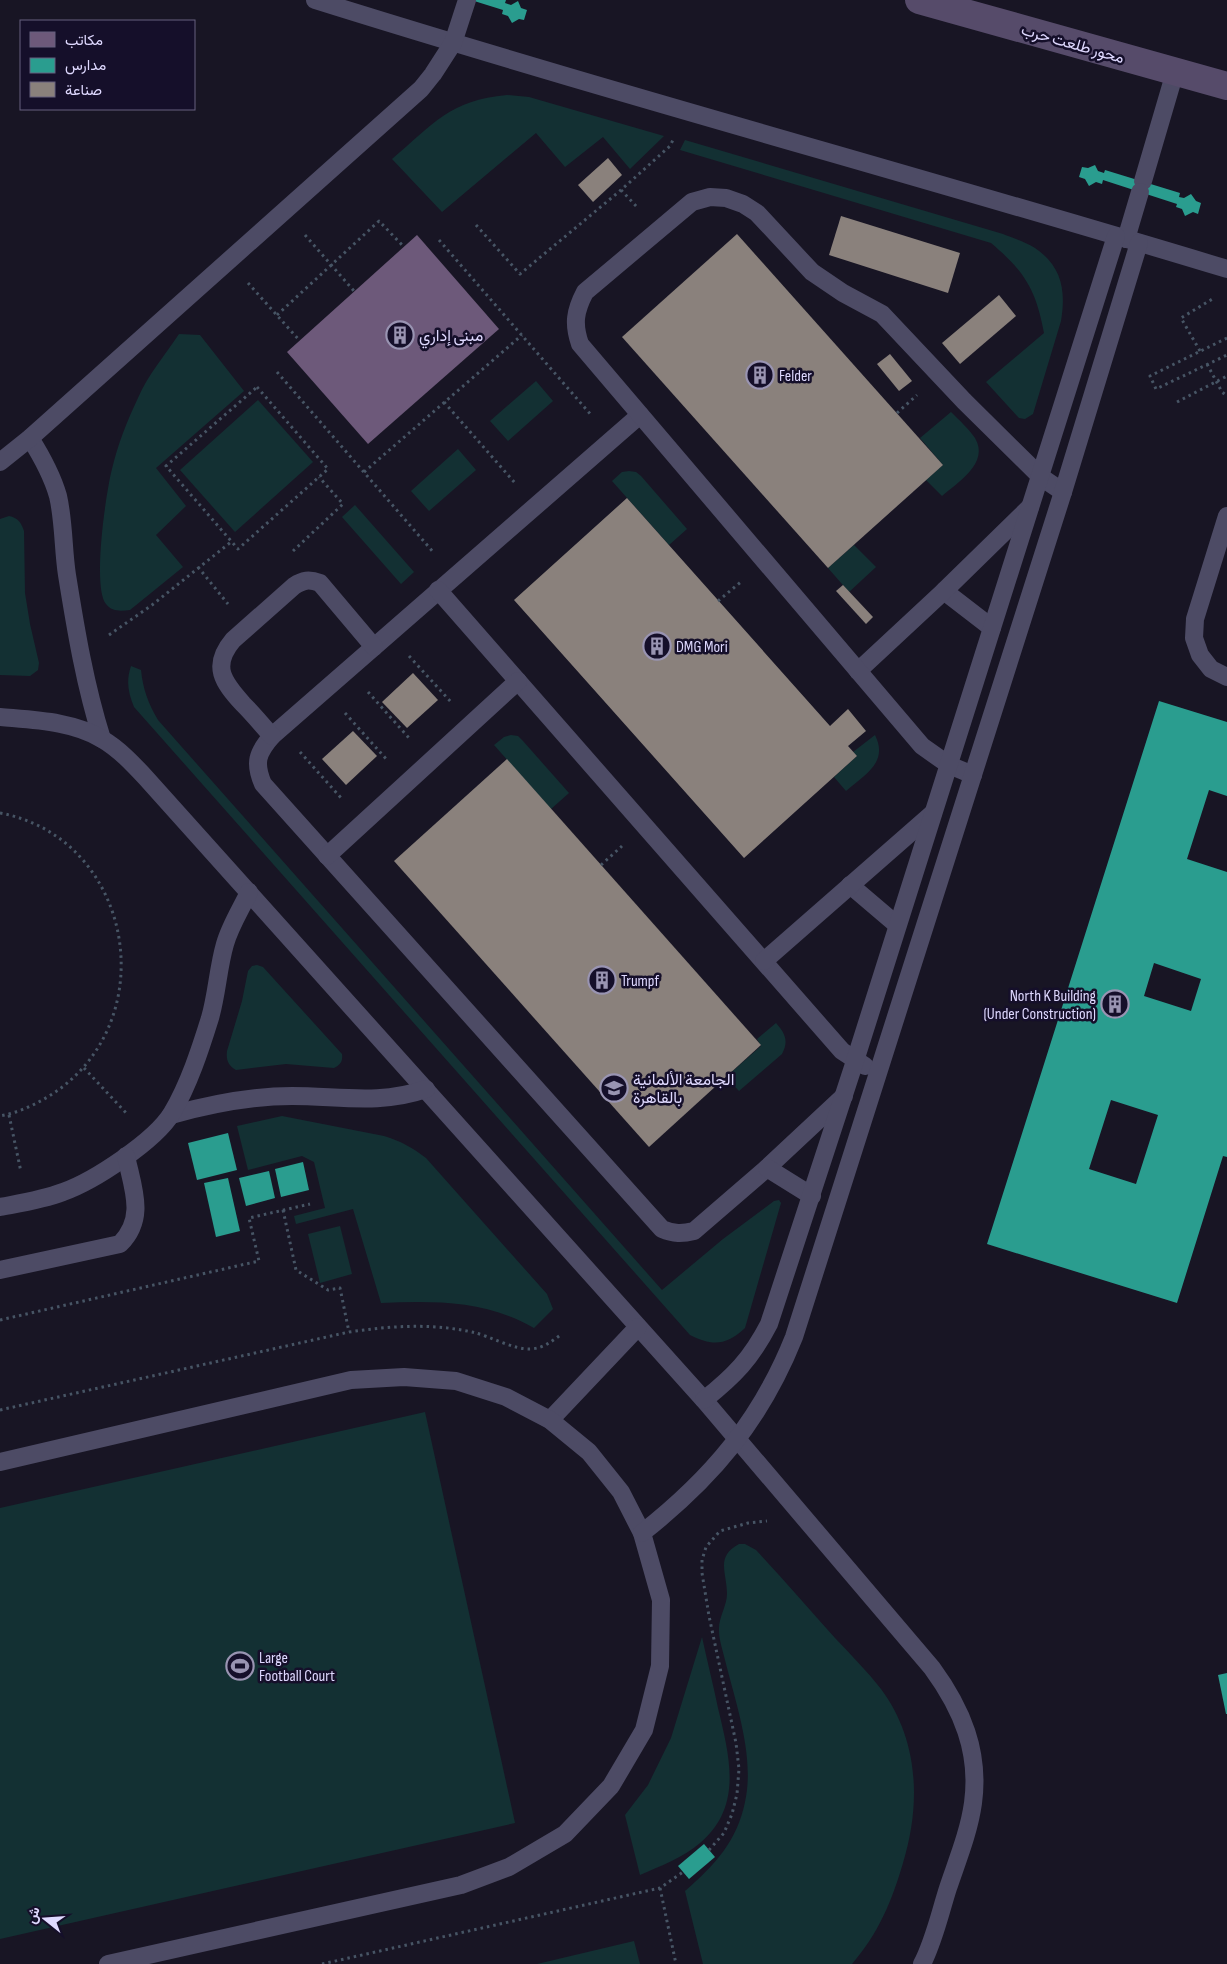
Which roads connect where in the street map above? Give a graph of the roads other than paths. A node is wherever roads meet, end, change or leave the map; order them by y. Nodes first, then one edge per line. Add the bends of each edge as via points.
1 (315, 0) edge
2 (467, 0) edge
3 (919, 0) edge
4 (453, 43) junction
5 (1175, 72) junction
6 (1227, 86) edge
7 (1127, 239) junction
8 (1227, 269) edge
9 (640, 415) junction
10 (30, 438) junction
11 (0, 462) edge
12 (1041, 477) junction
13 (1063, 492) junction
14 (1032, 505) junction
15 (1227, 516) edge
16 (438, 590) junction
17 (944, 591) junction
18 (992, 628) junction
19 (374, 647) junction
20 (858, 670) junction
21 (1227, 677) edge
22 (518, 681) junction
23 (0, 717) edge
24 (276, 732) junction
25 (102, 739) junction
26 (949, 765) junction
27 (973, 774) junction
28 (933, 813) junction
29 (328, 856) junction
30 (850, 885) junction
31 (249, 892) junction
32 (897, 925) junction
33 (764, 961) junction
34 (855, 1061) junction
35 (878, 1072) junction
36 (426, 1089) junction
37 (844, 1096) junction
38 (171, 1114) junction
39 (126, 1156) junction
40 (767, 1168) junction
41 (812, 1196) junction
42 (0, 1207) edge
43 (0, 1270) edge
44 (638, 1327) junction
45 (704, 1400) junction
46 (550, 1420) junction
47 (737, 1439) junction
48 (0, 1462) edge
49 (642, 1534) junction
50 (108, 1964) edge
51 (922, 1964) edge

1 - 4 lane
2 - 4 lane
3 - 5 main road, محور طلعت حرب
4 - 7 lane
4 - 10 lane via 421,89
5 - 6 main road, محور طلعت حرب
5 - 7 lane
7 - 8 lane
7 - 12 lane
7 - 13 lane
9 - 12 lane via 580,344 575,317 578,304 584,292 692,202 710,197 726,198 756,213 812,272 882,314
9 - 16 lane
9 - 20 lane
10 - 11 lane
10 - 25 lane via 50,474 58,498 80,655
12 - 13 lane
12 - 14 lane
13 - 27 lane
14 - 17 lane
14 - 18 lane
15 - 21 lane via 1195,619 1194,638 1200,655 1211,669
16 - 19 lane
16 - 22 lane
17 - 18 lane
17 - 20 lane
18 - 26 lane
19 - 24 lane
19 - 24 lane via 320,583 311,580 302,581 233,640 221,661 221,674 226,686
20 - 26 lane via 922,746
22 - 29 lane
22 - 33 lane
23 - 25 lane via 52,723
24 - 29 lane via 262,746 258,760 263,784
25 - 31 lane via 146,778
26 - 27 lane
26 - 28 lane
27 - 35 lane
28 - 30 lane
28 - 32 lane
29 - 40 lane via 662,1230 673,1234 694,1232
30 - 32 lane
30 - 33 lane
31 - 36 lane
31 - 38 lane via 225,944 198,1055
32 - 34 lane
33 - 34 lane
34 - 35 lane
34 - 37 lane
35 - 47 lane via 794,1337 768,1395
36 - 38 lane via 406,1096 378,1099 291,1096 229,1100
36 - 44 lane
37 - 40 lane
37 - 41 lane
38 - 39 lane
39 - 42 lane via 63,1192
39 - 43 lane via 136,1218 120,1244
40 - 41 lane
41 - 45 lane via 769,1324 757,1347 743,1365
44 - 45 lane
44 - 46 lane
45 - 47 lane
46 - 48 lane via 506,1397 456,1381 404,1377 351,1380
46 - 49 lane via 589,1452 621,1492
47 - 49 lane via 694,1490
47 - 51 lane via 932,1668 962,1718 975,1775 973,1804
49 - 50 lane via 661,1600 660,1666 644,1730 611,1786 565,1834 509,1867 461,1885

